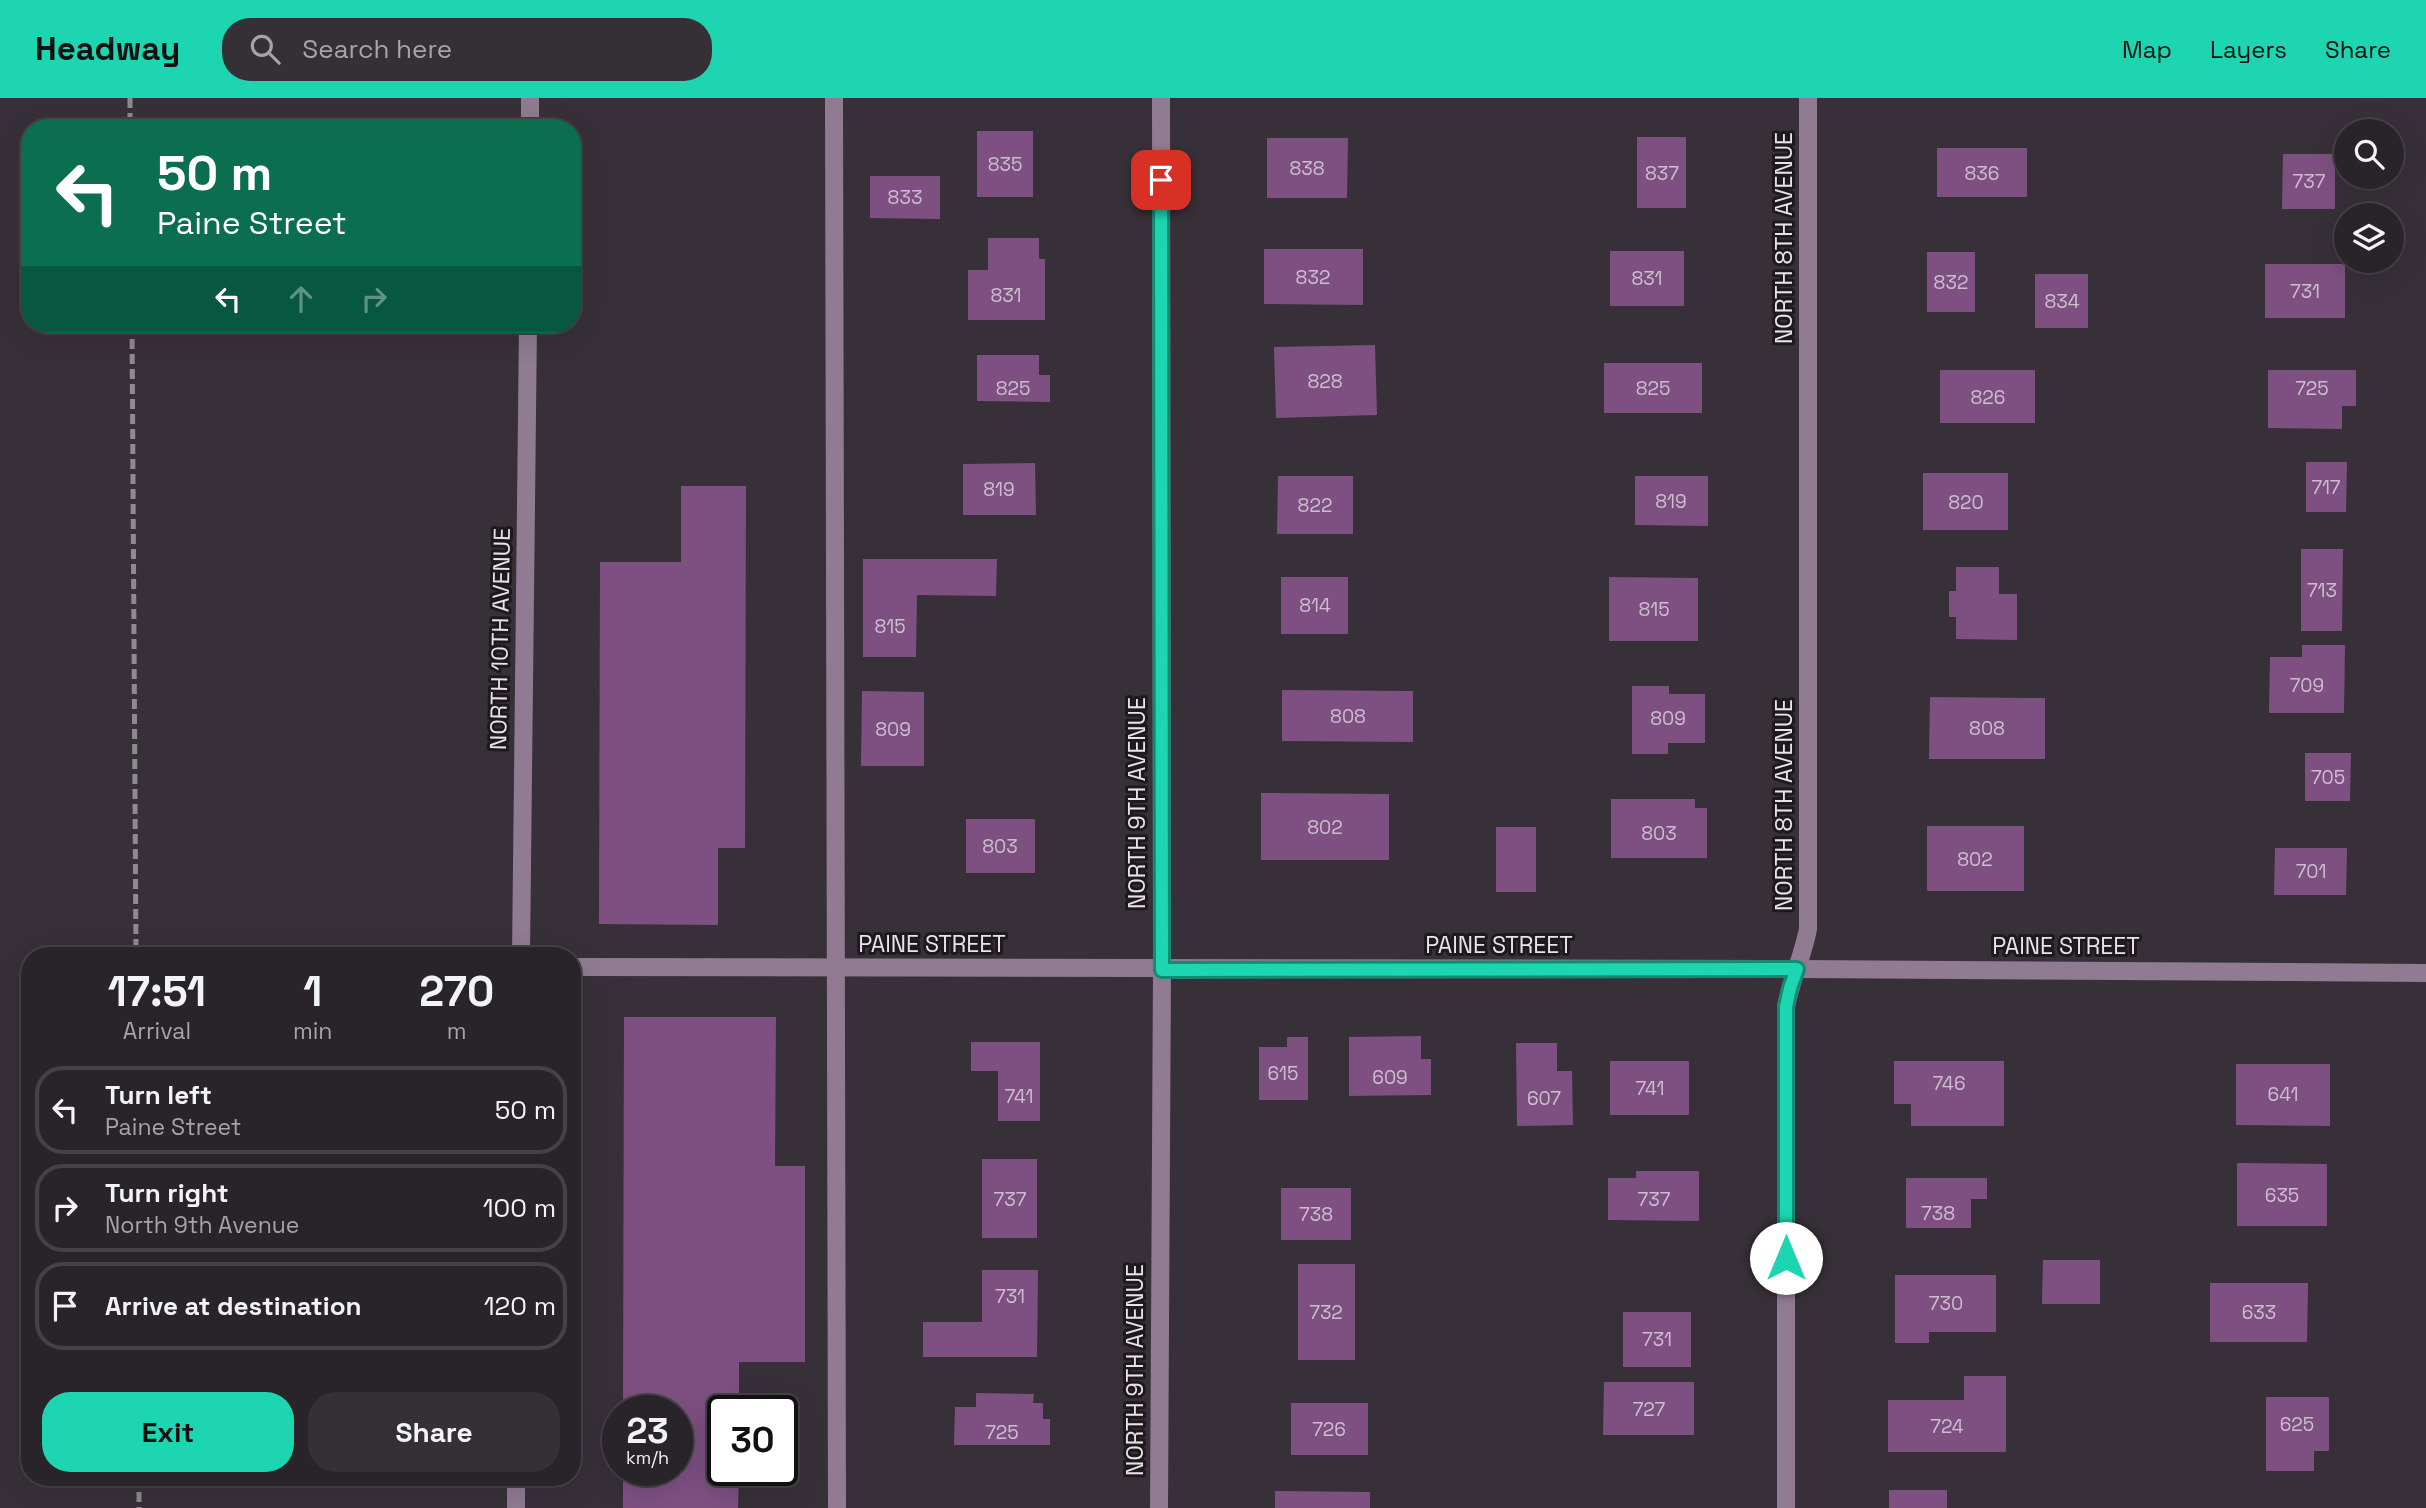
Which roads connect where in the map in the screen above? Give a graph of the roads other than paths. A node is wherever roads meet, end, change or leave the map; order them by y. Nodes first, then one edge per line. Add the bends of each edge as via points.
1 (530, 98) edge
2 (834, 98) edge
3 (1161, 98) edge
4 (1808, 98) edge
5 (530, 119) edge
6 (528, 333) edge
7 (522, 947) edge
8 (581, 967) edge
9 (836, 968) junction
10 (1797, 969) junction
11 (1162, 970) junction
12 (2426, 973) edge
13 (516, 1486) edge
14 (516, 1508) edge
15 (837, 1508) edge
16 (1159, 1508) edge
17 (1786, 1508) edge

1 - 5 street
2 - 9 street
3 - 11 street, NORTH 9TH AVENUE
4 - 10 street, NORTH 8TH AVENUE via 1808,929
6 - 7 street, NORTH 10TH AVENUE
8 - 9 street, PAINE STREET
9 - 11 street, PAINE STREET
9 - 15 street
10 - 11 street, PAINE STREET
10 - 12 street, PAINE STREET
10 - 17 street, NORTH 8TH AVENUE via 1786,1007
11 - 16 street, NORTH 9TH AVENUE
13 - 14 street

